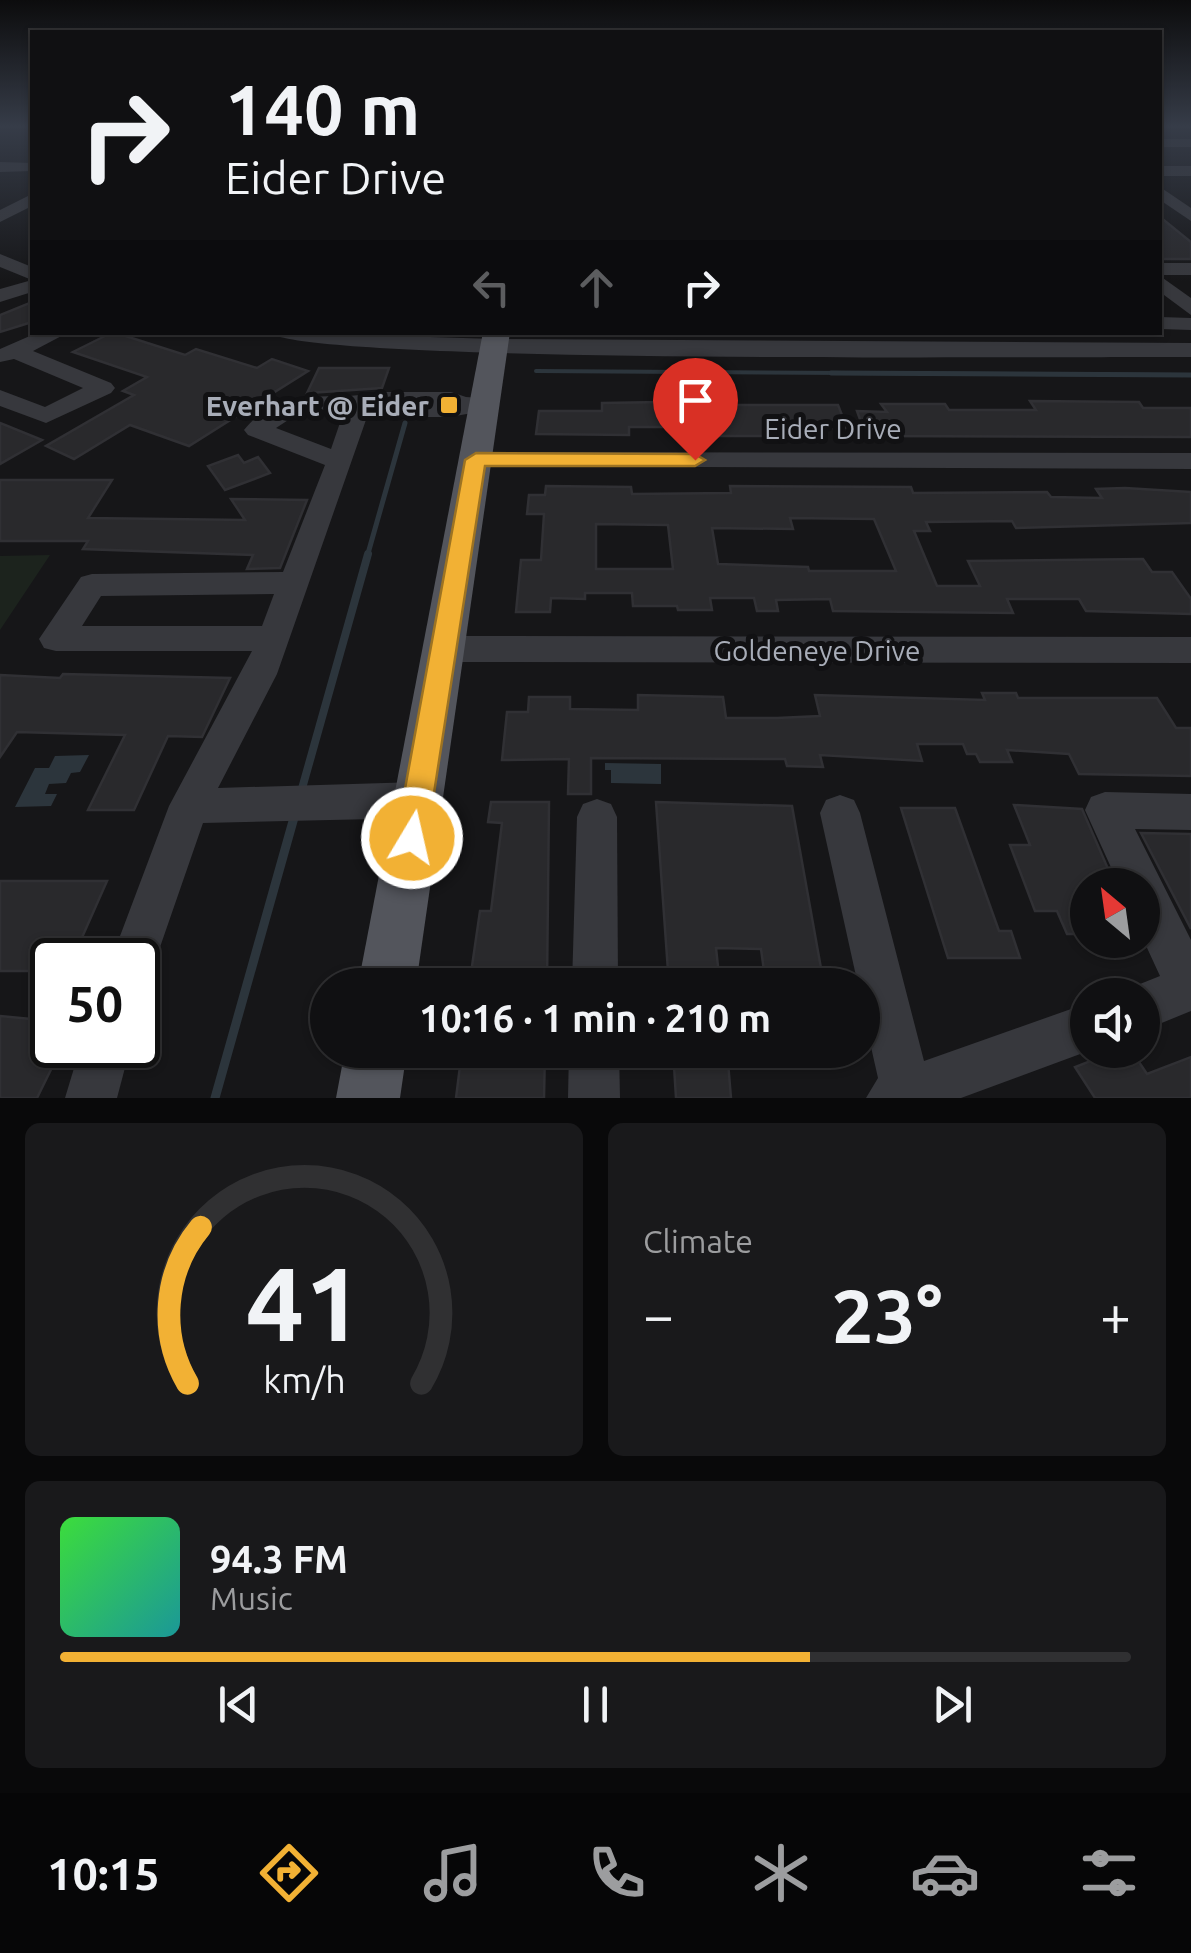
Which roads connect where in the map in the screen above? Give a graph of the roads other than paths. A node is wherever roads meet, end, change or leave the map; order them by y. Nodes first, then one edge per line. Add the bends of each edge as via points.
1 (1163, 198) edge
2 (30, 200) edge
3 (1189, 208) edge
4 (0, 218) edge
5 (0, 260) edge
6 (1162, 269) edge
7 (1191, 269) edge
8 (30, 273) edge
9 (1162, 284) edge
10 (30, 287) edge
11 (0, 296) edge
12 (1191, 309) edge
13 (1162, 323) edge
14 (1191, 324) edge
15 (52, 335) edge
16 (356, 336) edge
17 (496, 339) edge
18 (636, 340) edge
19 (746, 340) edge
20 (966, 340) edge
21 (1004, 340) edge
22 (1191, 350) edge
23 (7, 354) edge
24 (0, 397) edge
25 (362, 404) junction
26 (473, 404) junction
27 (476, 460) junction
28 (340, 461) junction
29 (1191, 461) edge
30 (294, 583) junction
31 (274, 638) junction
32 (443, 650) junction
33 (1191, 650) edge
34 (418, 800) junction
35 (207, 805) junction
36 (1191, 812) edge
37 (840, 813) dead end
38 (597, 817) dead end
39 (1133, 868) edge
40 (1160, 923) edge
41 (144, 938) edge
42 (390, 968) edge
43 (595, 968) edge
44 (1191, 988) edge
45 (1160, 1000) edge
46 (1070, 1033) edge
47 (99, 1068) edge
48 (373, 1068) edge
49 (594, 1068) edge
50 (899, 1095) edge
51 (90, 1098) edge
52 (368, 1098) edge
53 (594, 1098) edge

1 - 3 street
2 - 4 street
5 - 8 street
6 - 7 street
9 - 12 street
10 - 11 street
13 - 14 street
15 - 23 street
16 - 17 street
17 - 18 street
17 - 26 main road
18 - 19 street
19 - 20 street
20 - 21 street
21 - 22 street
23 - 24 street via 103,388 46,416
25 - 26 street
25 - 28 street
25 - 28 street via 300,402 258,430
26 - 27 main road
27 - 29 street, Eider Drive
27 - 32 main road
28 - 30 street
30 - 31 street
30 - 31 street via 92,585 56,639
31 - 35 street via 224,734
32 - 33 street, Goldeneye Drive
32 - 34 main road
34 - 35 street
34 - 42 main road
35 - 41 street
36 - 39 street via 1105,810
37 - 50 street
38 - 43 street
40 - 44 street
44 - 45 street
46 - 50 street
47 - 51 street
48 - 52 main road
49 - 53 street

